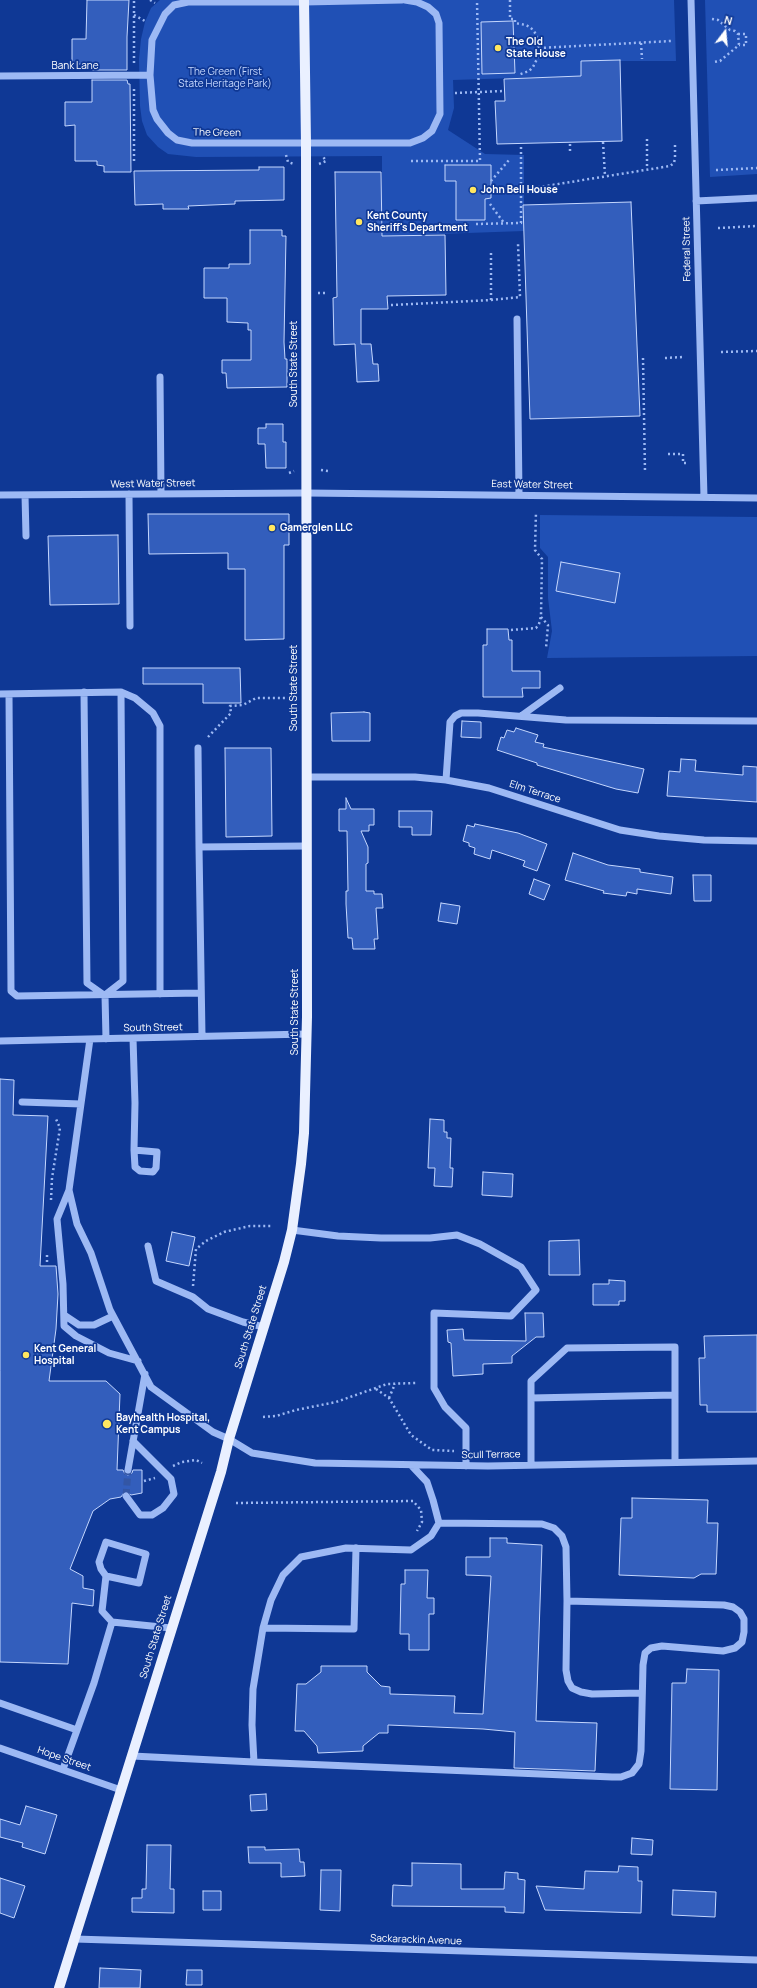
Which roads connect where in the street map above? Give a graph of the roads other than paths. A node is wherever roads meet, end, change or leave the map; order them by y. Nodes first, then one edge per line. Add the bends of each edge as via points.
1 (402, 0) edge
2 (405, 0) edge
3 (691, 0) edge
4 (304, 1) edge
5 (150, 75) junction
6 (0, 76) edge
7 (306, 144) junction
8 (757, 198) edge
9 (696, 201) junction
10 (517, 319) dead end
11 (160, 377) dead end
12 (306, 493) junction
13 (129, 494) junction
14 (161, 494) junction
15 (0, 495) edge
16 (25, 495) junction
17 (519, 495) junction
18 (704, 497) junction
19 (757, 498) edge
20 (26, 536) dead end
21 (130, 626) dead end
22 (560, 688) dead end
23 (84, 692) junction
24 (121, 692) junction
25 (0, 694) edge
26 (9, 694) junction
27 (521, 716) junction
28 (757, 721) edge
29 (198, 748) dead end
30 (306, 777) junction
31 (446, 780) junction
32 (757, 840) edge
33 (199, 846) junction
34 (306, 846) junction
35 (201, 993) junction
36 (160, 994) junction
37 (105, 995) junction
38 (307, 1034) junction
39 (202, 1036) junction
40 (133, 1038) junction
41 (90, 1039) junction
42 (106, 1039) junction
43 (0, 1042) edge
44 (22, 1102) dead end
45 (81, 1104) junction
46 (134, 1150) dead end
47 (69, 1190) junction
48 (292, 1230) junction
49 (148, 1246) dead end
50 (64, 1315) junction
51 (113, 1316) junction
52 (264, 1328) junction
53 (138, 1361) junction
54 (145, 1374) junction
55 (675, 1395) junction
56 (531, 1398) junction
57 (229, 1439) junction
58 (133, 1441) junction
59 (757, 1461) edge
60 (675, 1462) junction
61 (411, 1465) junction
62 (531, 1465) junction
63 (466, 1466) junction
64 (128, 1470) tunnel mouth
65 (126, 1496) tunnel mouth
66 (439, 1523) junction
67 (356, 1548) junction
68 (106, 1576) junction
69 (567, 1601) junction
70 (112, 1622) junction
71 (171, 1628) junction
72 (263, 1628) junction
73 (642, 1693) junction
74 (0, 1704) edge
75 (77, 1730) junction
76 (0, 1748) edge
77 (132, 1756) junction
78 (254, 1762) junction
79 (63, 1770) junction
80 (121, 1790) junction
81 (75, 1939) junction
82 (757, 1960) edge
83 (58, 1988) edge

1 - 4 street, The Green
2 - 7 street, The Green via 428,7 436,14 439,23 440,114 432,131 423,138 410,142
3 - 9 street, Federal Street
4 - 5 street, The Green via 188,2 174,5 165,14 152,40
4 - 7 main road, South State Street
5 - 6 street, Bank Lane
5 - 7 street, The Green via 153,110 161,126 177,140 192,143
7 - 12 main road, South State Street
8 - 9 street
9 - 18 street, Federal Street
10 - 17 street
11 - 14 street
12 - 14 street, West Water Street
12 - 17 street, East Water Street
12 - 30 main road, South State Street
13 - 14 street, West Water Street
13 - 16 street, West Water Street
13 - 21 street
15 - 16 street, West Water Street
16 - 20 street
17 - 18 street, East Water Street
18 - 19 street, East Water Street
22 - 27 street
23 - 24 street
23 - 26 street
23 - 37 street via 87,983
24 - 36 street via 135,698 153,712 160,726
24 - 37 street via 123,981
25 - 26 street
26 - 37 street via 11,991 17,996
27 - 28 street via 566,720
27 - 31 street via 461,713 455,716 450,722
29 - 33 street
30 - 31 street, Elm Terrace via 415,777
30 - 34 main road, South State Street
31 - 32 street, Elm Terrace via 489,788 620,830 667,837
33 - 34 street
33 - 35 street
34 - 38 main road, South State Street
35 - 36 street
35 - 39 street
36 - 37 street
37 - 42 street
38 - 39 street, South Street
38 - 48 main road, South State Street via 304,1133
39 - 40 street, South Street
40 - 42 street, South Street
40 - 46 street
41 - 42 street, South Street
41 - 43 street, South Street
41 - 45 street
44 - 45 street
45 - 47 street
47 - 50 street via 57,1219
47 - 51 street, Scull Terrace via 77,1224 91,1253
48 - 52 main road, South State Street
48 - 63 street via 381,1238 457,1235 480,1244 521,1267 536,1290 511,1316 434,1313 434,1388 446,1407 466,1428
49 - 52 street via 156,1281 193,1297 208,1309
50 - 51 street via 78,1325 94,1326
50 - 53 street via 64,1326 76,1336 109,1353
51 - 53 street, Scull Terrace
52 - 57 main road, South State Street
53 - 54 street, Scull Terrace
54 - 57 street, Scull Terrace via 151,1387 213,1432
54 - 58 street
55 - 56 street
55 - 56 street via 675,1347 567,1348 531,1381
55 - 60 street
56 - 62 street
57 - 61 street, Scull Terrace via 252,1453 315,1463
57 - 71 main road, South State Street via 221,1472
58 - 64 street
58 - 65 street via 171,1479 174,1494 163,1508 152,1515 140,1514
59 - 60 street, Scull Terrace
60 - 62 street, Scull Terrace
61 - 63 street, Scull Terrace
61 - 66 street via 427,1482
62 - 63 street, Scull Terrace
66 - 67 street via 431,1536 411,1550
66 - 69 street via 542,1524 554,1528 562,1536 566,1546
67 - 72 street via 301,1557 283,1575
67 - 72 street via 354,1629
68 - 68 street via 139,1583 146,1554 106,1542 99,1562
68 - 70 street via 102,1611
69 - 73 street via 566,1670 572,1688 592,1694
69 - 73 street via 724,1605 740,1612 744,1619 744,1632 742,1642 735,1648 723,1651 662,1646 651,1648 645,1653
70 - 71 street
70 - 75 street
71 - 77 main road, South State Street
72 - 78 street via 253,1689
73 - 78 street via 639,1764 632,1773 621,1777
74 - 75 street
75 - 79 street
76 - 79 street, Hope Street
77 - 78 street
77 - 80 main road, South State Street
79 - 80 street, Hope Street
80 - 81 main road, South State Street
81 - 82 street, Sackarackin Avenue
81 - 83 main road, South State Street

